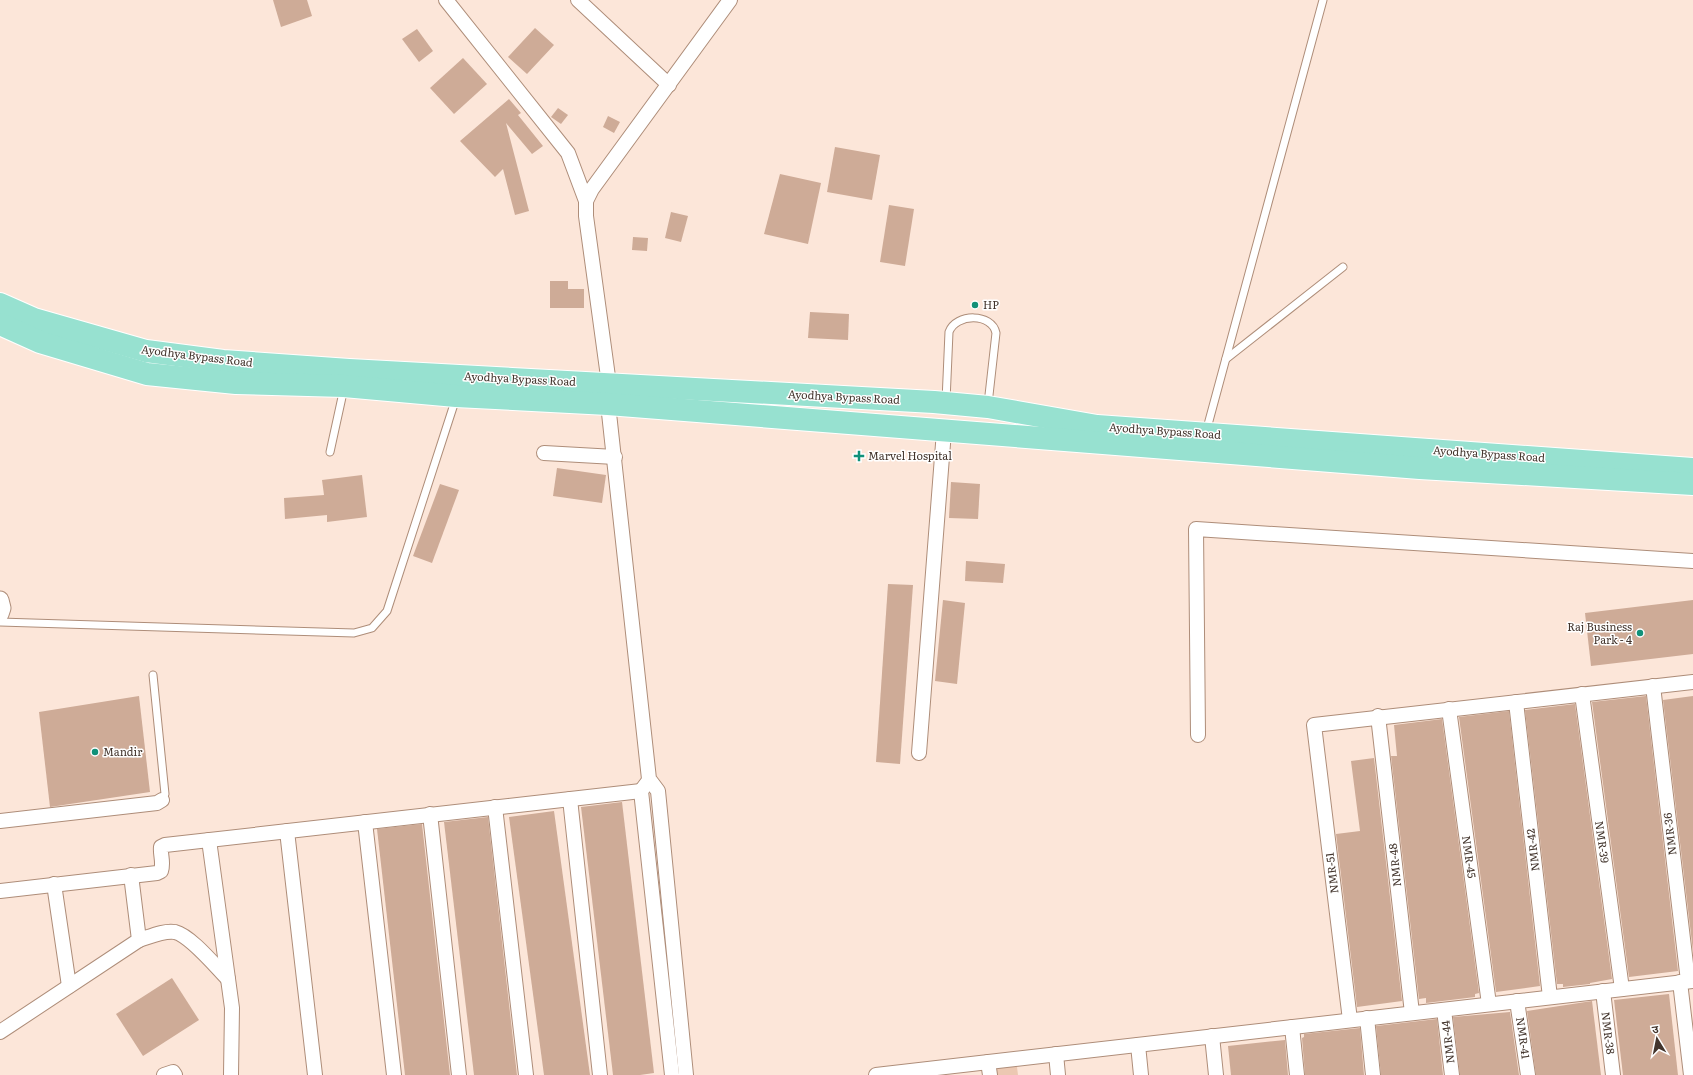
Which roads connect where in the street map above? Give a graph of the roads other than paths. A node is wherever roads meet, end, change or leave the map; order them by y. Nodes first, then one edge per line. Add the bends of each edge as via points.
1 (446, 0) edge
2 (578, 0) edge
3 (730, 0) edge
4 (1323, 0) edge
5 (669, 85) junction
6 (586, 201) junction
7 (1343, 267) dead end
8 (0, 304) edge
9 (0, 324) edge
10 (1226, 360) junction
11 (344, 386) junction
12 (608, 394) junction
13 (456, 396) junction
14 (946, 403) junction
15 (988, 407) junction
16 (944, 431) junction
17 (986, 434) junction
18 (1206, 434) junction
19 (330, 452) dead end
20 (544, 453) dead end
21 (615, 456) junction
22 (1693, 469) edge
23 (1693, 484) edge
24 (1693, 561) edge
25 (0, 600) edge
26 (0, 614) edge
27 (0, 622) edge
28 (153, 675) dead end
29 (1693, 682) edge
30 (1653, 686) junction
31 (1582, 694) junction
32 (1516, 702) junction
33 (1449, 710) junction
34 (1378, 716) junction
35 (1198, 735) dead end
36 (920, 753) dead end
37 (646, 785) junction
38 (570, 799) junction
39 (162, 800) joint
40 (495, 806) junction
41 (430, 814) junction
42 (0, 821) edge
43 (365, 822) junction
44 (287, 831) junction
45 (210, 840) junction
46 (131, 876) junction
47 (54, 884) junction
48 (0, 891) edge
49 (138, 940) junction
50 (228, 979) junction
51 (1687, 982) edge
52 (68, 986) junction
53 (1622, 989) junction
54 (1603, 991) junction
55 (1550, 997) junction
56 (1517, 1001) junction
57 (1489, 1004) junction
58 (1444, 1010) junction
59 (1412, 1013) junction
60 (1367, 1018) junction
61 (1350, 1020) junction
62 (1292, 1027) junction
63 (0, 1032) edge
64 (1212, 1036) junction
65 (1138, 1045) junction
66 (1056, 1054) junction
67 (989, 1068) edge
68 (906, 1073) edge
69 (164, 1075) edge
70 (175, 1075) edge
71 (232, 1075) edge
72 (315, 1075) edge
73 (394, 1075) edge
74 (459, 1075) edge
75 (526, 1075) edge
76 (600, 1075) edge
77 (672, 1075) edge
78 (686, 1075) edge
79 (876, 1075) edge
80 (1058, 1075) edge
81 (1141, 1075) edge
82 (1216, 1075) edge
83 (1297, 1075) edge
84 (1373, 1075) edge
85 (1452, 1075) edge
86 (1528, 1075) edge
87 (1613, 1075) edge
88 (1691, 1075) edge

1 - 6 street via 568,153
2 - 5 street
3 - 5 street
4 - 10 lane
5 - 6 street via 592,189
6 - 12 street
7 - 10 lane
8 - 12 main road, Ayodhya Bypass Road via 34,319 146,351 223,361
9 - 11 main road, Ayodhya Bypass Road via 40,342 148,374 236,383
10 - 18 lane
11 - 13 main road, Ayodhya Bypass Road
11 - 19 lane
12 - 13 main road, Ayodhya Bypass Road
12 - 14 main road, Ayodhya Bypass Road
12 - 16 main road, Ayodhya Bypass Road
12 - 21 street
13 - 27 lane via 387,611 372,628 354,633
14 - 15 main road, Ayodhya Bypass Road
14 - 15 lane via 951,327 965,318 987,320 996,333
14 - 16 main road
15 - 17 main road
15 - 18 main road, Ayodhya Bypass Road via 1097,426
16 - 17 main road, Ayodhya Bypass Road
16 - 36 street
17 - 23 main road, Ayodhya Bypass Road via 1420,468
18 - 22 main road, Ayodhya Bypass Road
20 - 21 street
21 - 37 street
24 - 35 street via 1196,529
25 - 26 street
28 - 39 lane via 165,794
29 - 30 street
30 - 31 street
30 - 51 street, NMR-36
31 - 32 street
31 - 53 street, NMR-39
32 - 33 street
32 - 55 street, NMR-42
33 - 34 street
33 - 57 street, NMR-45
34 - 59 street, NMR-48
34 - 61 street, NMR-51 via 1314,725
37 - 38 street
37 - 77 street
37 - 78 street via 658,791
38 - 40 street
38 - 76 street
39 - 42 street via 157,803
40 - 41 street
40 - 75 street
41 - 43 street
41 - 74 street
43 - 44 street
43 - 73 street
44 - 45 street
44 - 72 street
45 - 46 street via 161,847 161,871
45 - 50 street
46 - 47 street
46 - 49 street
47 - 48 street
47 - 52 street
49 - 50 street via 175,932 194,943
49 - 52 street
50 - 71 street via 232,1008
51 - 53 street
51 - 88 street, NMR-36
52 - 63 street
53 - 54 street
54 - 55 street
54 - 87 street, NMR-38
55 - 56 street
56 - 57 street
56 - 86 street, NMR-41
57 - 58 street
58 - 59 street
58 - 85 street, NMR-44
59 - 60 street
60 - 61 street
60 - 84 street
61 - 62 street
62 - 64 street
62 - 83 street
64 - 65 street
64 - 82 street
65 - 66 street
65 - 81 street
66 - 67 street
66 - 80 street
67 - 68 street
68 - 79 street
69 - 70 street via 173,1072

